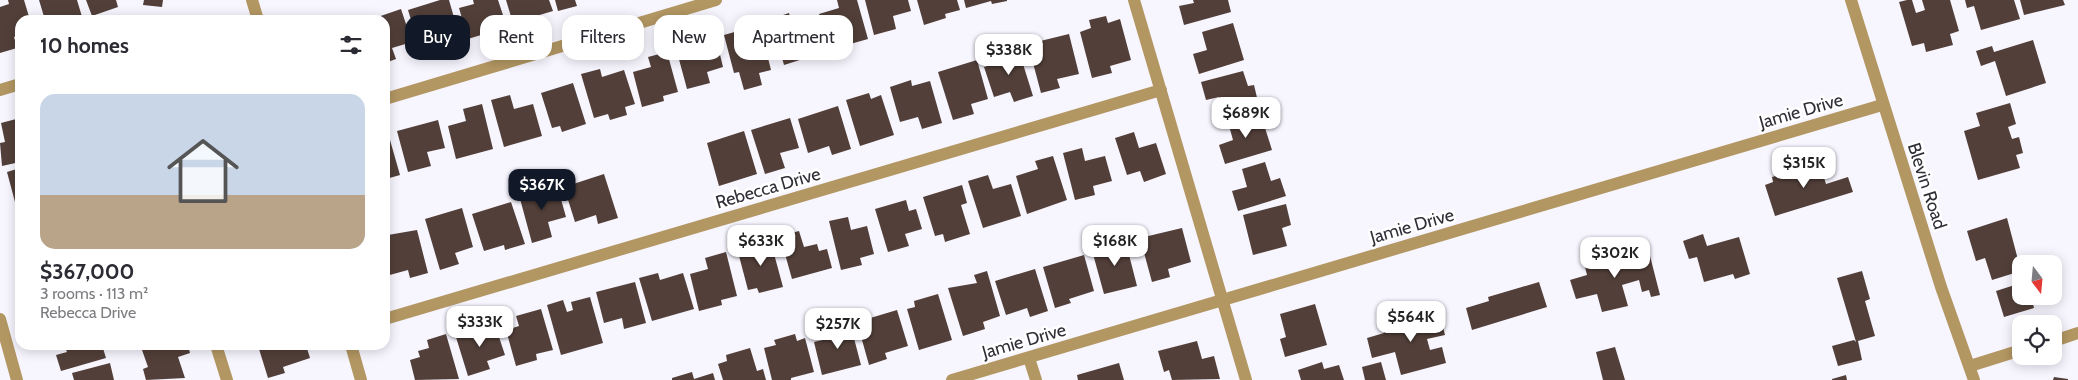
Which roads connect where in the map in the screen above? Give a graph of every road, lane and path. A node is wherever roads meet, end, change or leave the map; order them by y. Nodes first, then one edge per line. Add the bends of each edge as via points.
1 (252, 0) edge
2 (716, 0) edge
3 (1134, 0) edge
4 (1851, 0) edge
5 (256, 15) edge
6 (15, 86) edge
7 (0, 90) edge
8 (1161, 90) junction
9 (390, 98) edge
10 (1882, 105) junction
11 (1223, 300) junction
12 (390, 318) edge
13 (0, 319) edge
14 (2078, 333) edge
15 (2062, 338) edge
16 (217, 350) edge
17 (352, 350) edge
18 (2012, 353) edge
19 (1029, 358) junction
20 (1970, 366) junction
21 (17, 380) edge
22 (226, 380) edge
23 (361, 380) edge
24 (952, 380) edge
25 (1036, 380) edge
26 (1246, 380) edge
27 (1974, 380) edge

1 - 5 street
2 - 9 street
3 - 8 street
4 - 10 street, Blevin Road
6 - 7 street
8 - 11 street
8 - 12 street, Rebecca Drive
10 - 11 street, Jamie Drive
10 - 20 street, Blevin Road
11 - 19 street, Jamie Drive
11 - 26 street
13 - 21 street
14 - 15 street
16 - 22 street
17 - 23 street
18 - 20 street
19 - 24 street, Jamie Drive
19 - 25 street
20 - 27 street, Blevin Road

